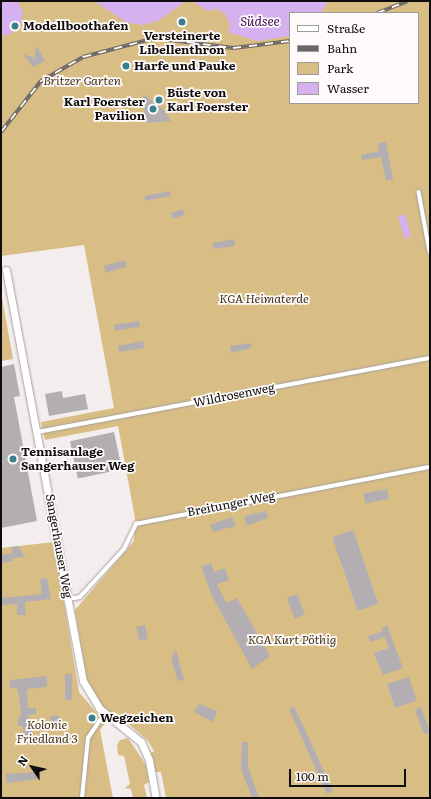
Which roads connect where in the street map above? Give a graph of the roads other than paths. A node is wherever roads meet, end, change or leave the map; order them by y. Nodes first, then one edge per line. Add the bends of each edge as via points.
1 (419, 192) dead end
2 (430, 252) edge
3 (6, 270) dead end
4 (430, 358) edge
5 (38, 432) junction
6 (430, 467) edge
7 (69, 599) junction
8 (105, 713) junction
9 (82, 798) edge
10 (156, 798) edge

1 - 2 lane
3 - 5 street, Sangerhauser Weg
4 - 5 lane, Wildrosenweg
5 - 7 street, Sangerhauser Weg
6 - 7 lane, Breitunger Weg via 136,524 124,549 80,597
7 - 8 street, Sangerhauser Weg via 83,681 88,695
8 - 9 lane via 88,738
8 - 10 street, Sangerhauser Weg via 141,742 149,760

